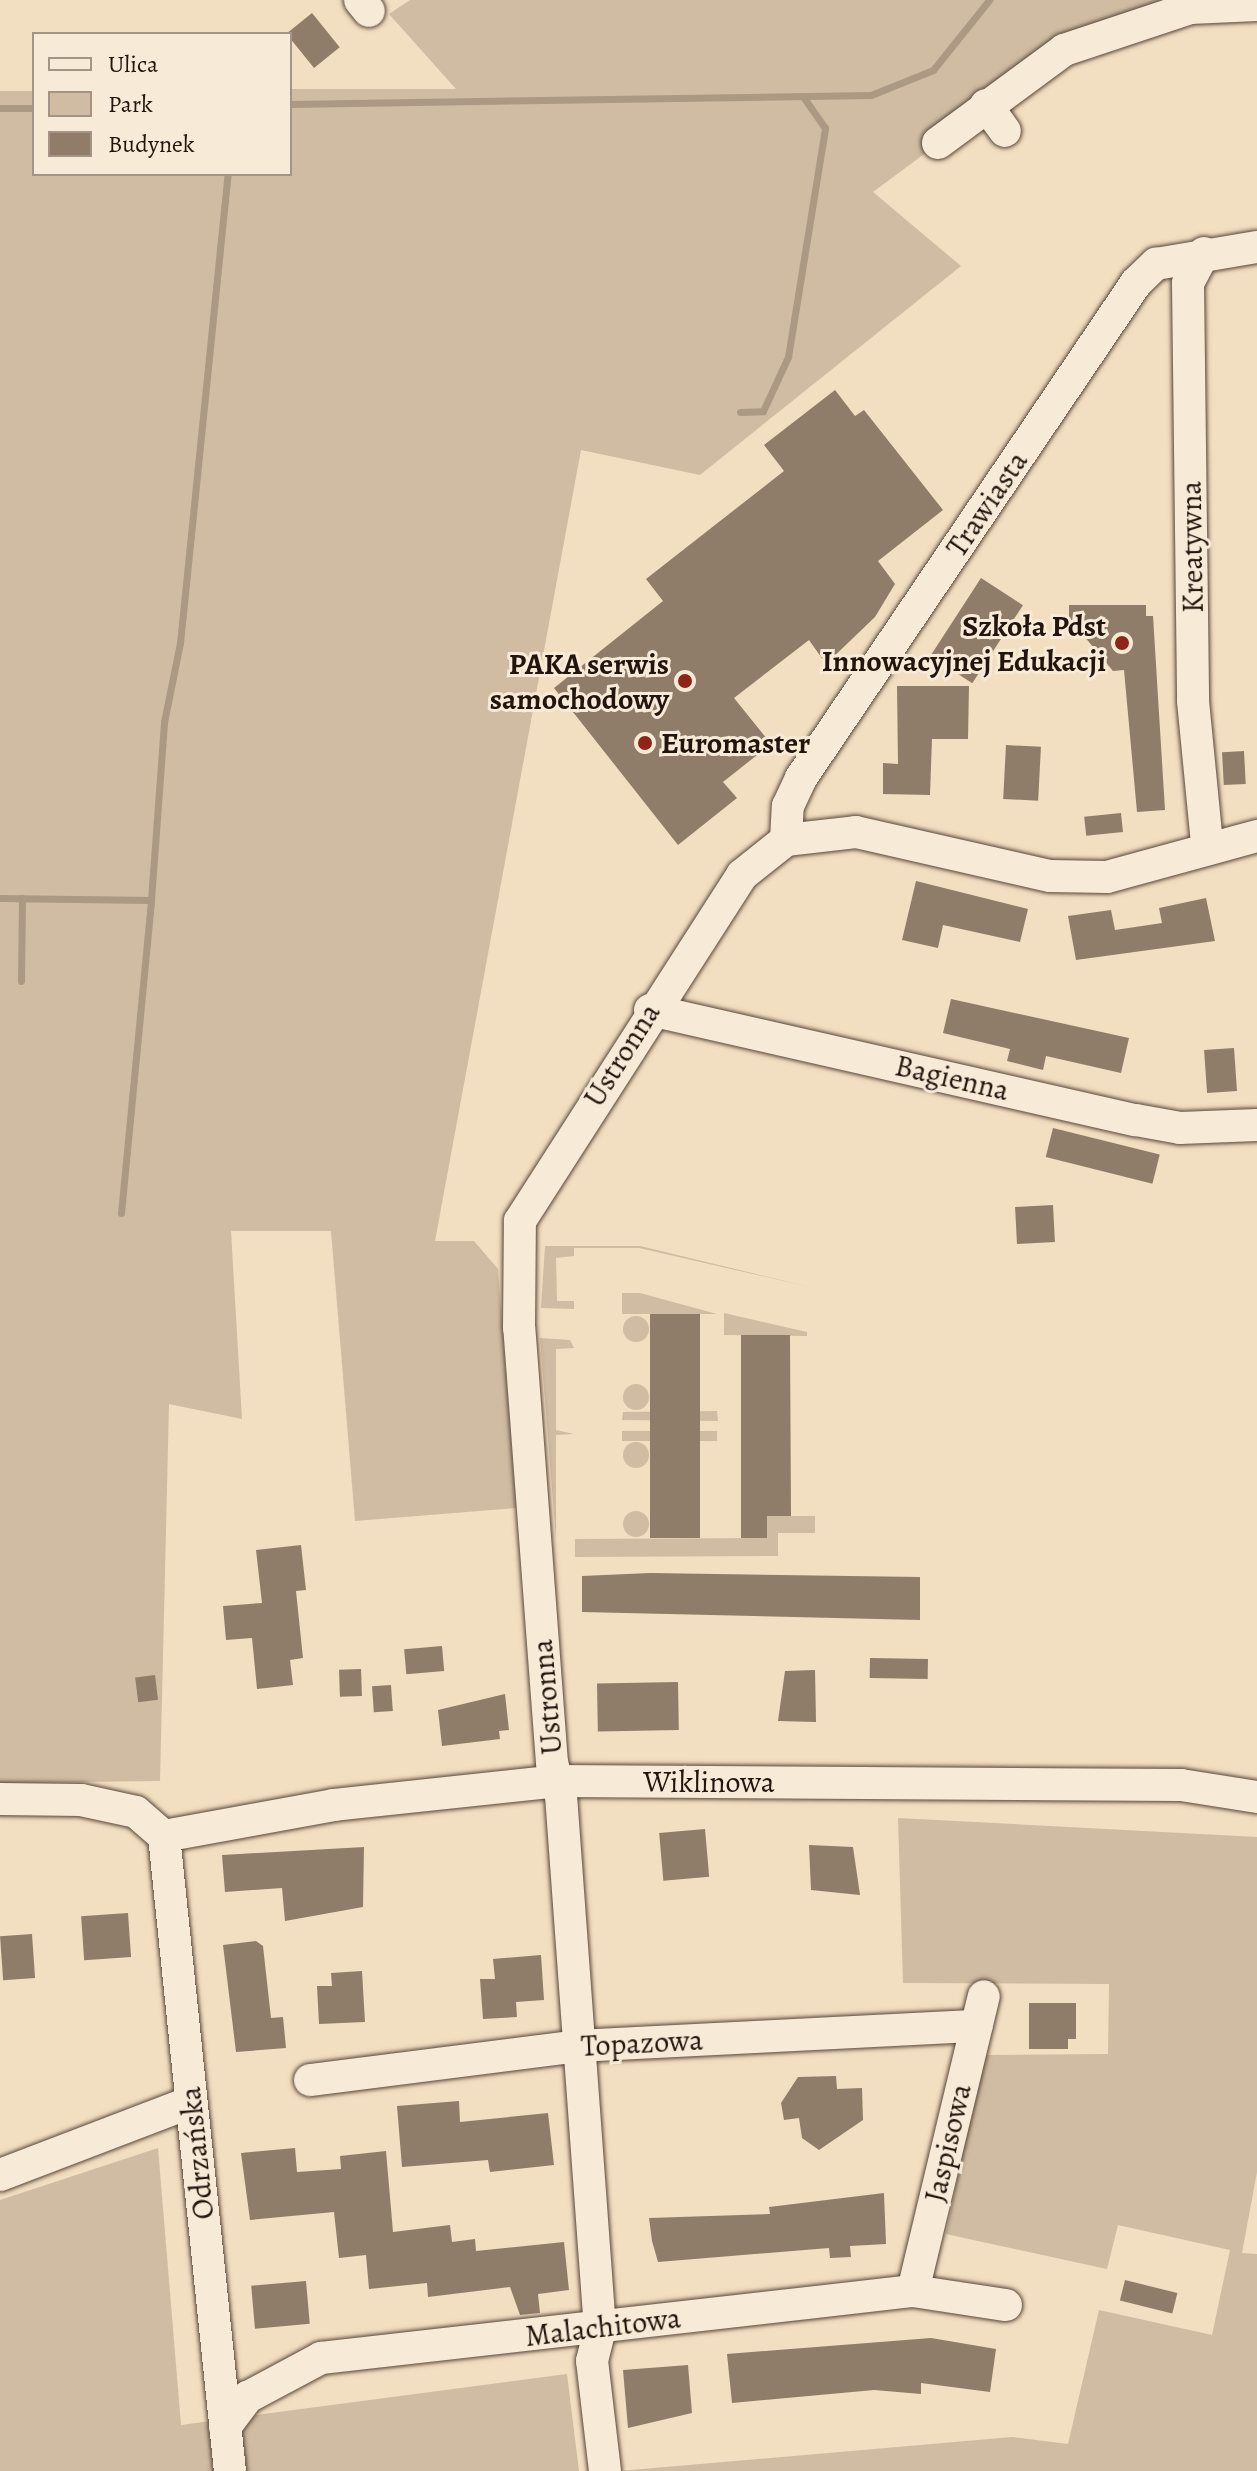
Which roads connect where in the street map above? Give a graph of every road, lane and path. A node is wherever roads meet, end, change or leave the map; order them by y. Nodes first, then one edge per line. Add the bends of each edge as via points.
1 (1257, 5) edge
2 (986, 105) junction
3 (1005, 131) dead end
4 (938, 143) dead end
5 (1257, 247) edge
6 (1204, 253) junction
7 (1257, 836) edge
8 (786, 840) junction
9 (1207, 844) junction
10 (650, 1010) junction
11 (1257, 1125) edge
12 (557, 1781) junction
13 (1257, 1797) edge
14 (0, 1799) edge
15 (164, 1836) junction
16 (984, 1996) dead end
17 (976, 2026) junction
18 (578, 2046) junction
19 (310, 2080) dead end
20 (191, 2102) junction
21 (0, 2175) edge
22 (913, 2291) junction
23 (1006, 2305) dead end
24 (600, 2329) junction
25 (225, 2427) junction
26 (230, 2471) edge
27 (605, 2471) edge

1 - 2 street via 1190,8 1064,50
2 - 3 street
2 - 4 street
5 - 6 street, Trawiasta
6 - 8 street, Trawiasta via 1156,264 1136,283 801,778 788,806
6 - 9 street, Kreatywna via 1188,283 1193,701
7 - 9 street
8 - 9 street via 856,832 1050,876 1107,877 1149,870
8 - 10 street, Ustronna via 742,875
10 - 11 street, Bagienna via 1136,1120 1180,1128
10 - 12 street, Ustronna via 520,1221 519,1328
12 - 13 street, Wiklinowa via 1181,1785
12 - 15 street, Wiklinowa via 334,1805
12 - 18 street, Ustronna
14 - 15 street via 81,1800 136,1812
15 - 20 street, Odrzańska
16 - 17 street, Jaspisowa
17 - 18 street, Topazowa
17 - 22 street, Jaspisowa
18 - 19 street, Topazowa
18 - 24 street, Ustronna
20 - 21 street
20 - 25 street, Odrzańska
22 - 23 street, Malachitowa
22 - 24 street, Malachitowa
24 - 25 street, Malachitowa via 307,2361 248,2397
24 - 27 street, Ustronna via 592,2361
25 - 26 street, Odrzańska

